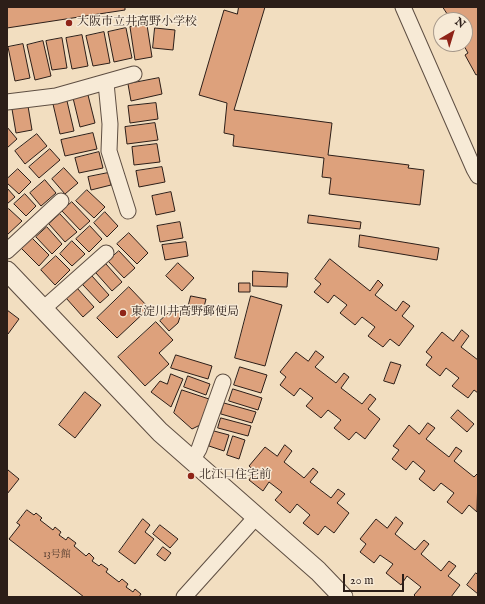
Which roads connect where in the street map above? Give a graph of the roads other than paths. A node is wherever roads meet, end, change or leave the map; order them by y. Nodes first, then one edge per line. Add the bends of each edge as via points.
1 (403, 7) edge
2 (134, 74) dead end
3 (106, 83) junction
4 (7, 102) edge
5 (478, 176) edge
6 (61, 201) dead end
7 (128, 211) dead end
8 (7, 251) edge
9 (106, 253) dead end
10 (7, 271) edge
11 (43, 309) junction
12 (223, 382) dead end
13 (192, 461) junction
14 (256, 517) junction
15 (184, 597) edge
16 (343, 597) edge

1 - 5 street
2 - 3 street
3 - 4 street via 56,96
3 - 7 street via 110,124 109,151
6 - 8 street
9 - 11 street
10 - 11 street
11 - 13 street via 160,432
12 - 13 street via 199,449
13 - 14 street
14 - 15 street
14 - 16 street via 318,571

